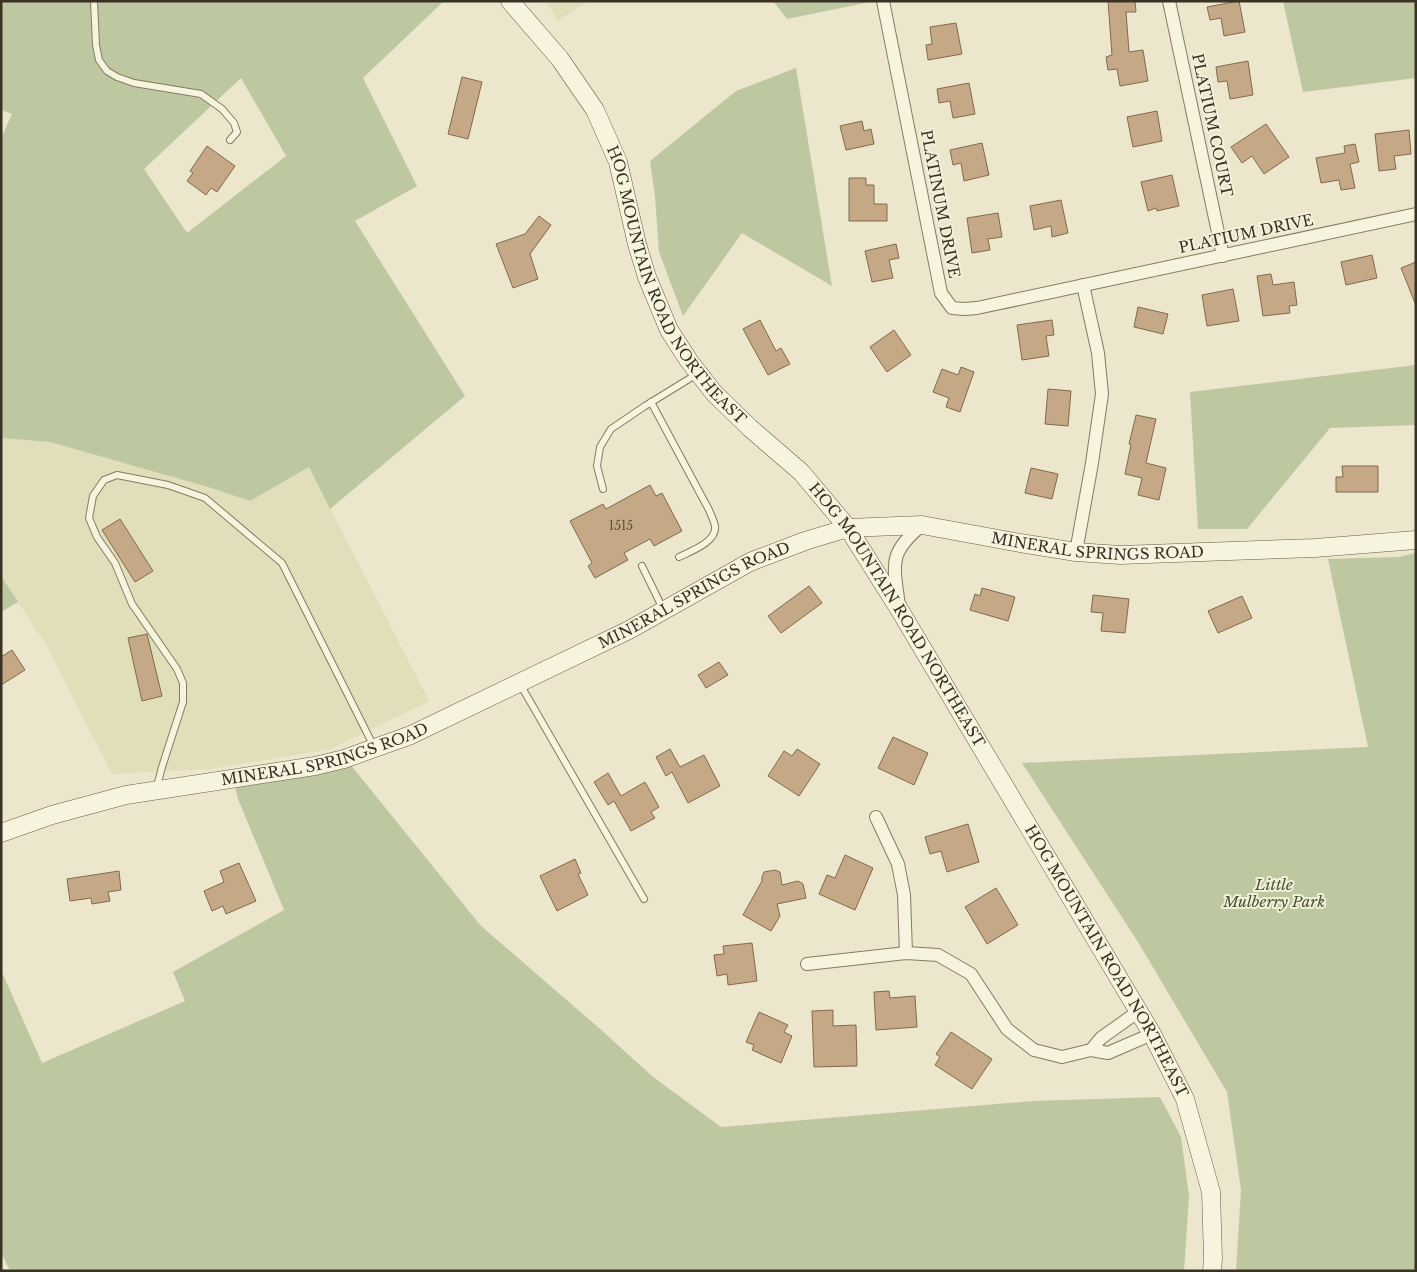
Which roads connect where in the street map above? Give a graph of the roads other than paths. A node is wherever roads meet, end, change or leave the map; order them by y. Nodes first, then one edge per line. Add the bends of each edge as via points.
1 (94, 1) edge
2 (510, 1) edge
3 (883, 1) edge
4 (1169, 1) edge
5 (230, 140) dead end
6 (1416, 214) edge
7 (1223, 256) junction
8 (1083, 285) junction
9 (698, 373) junction
10 (651, 402) junction
11 (603, 489) dead end
12 (922, 525) junction
13 (848, 528) junction
14 (1416, 540) edge
15 (1076, 552) junction
16 (679, 557) dead end
17 (642, 566) dead end
18 (899, 609) junction
19 (664, 610) junction
20 (519, 683) junction
21 (375, 748) junction
22 (156, 790) junction
23 (876, 817) dead end
24 (1, 833) edge
25 (644, 899) dead end
26 (906, 953) junction
27 (807, 964) dead end
28 (1139, 1011) junction
29 (1152, 1034) junction
30 (1091, 1050) junction
31 (1212, 1271) edge

1 - 5 lane via 96,46 99,60 107,71 134,82 201,94 222,109 234,123 236,132
2 - 9 street, HOG MOUNTAIN ROAD NORTHEAST via 560,60 594,110 618,162 647,277 669,330
3 - 8 street, PLATINUM DRIVE via 941,292 952,308 977,308
4 - 7 street, PLATIUM COURT
6 - 7 street, PLATIUM DRIVE
7 - 8 street, PLATIUM DRIVE
8 - 15 street via 1098,353 1102,394
9 - 10 lane
9 - 13 street, HOG MOUNTAIN ROAD NORTHEAST via 750,428 801,472
10 - 11 lane via 612,429 600,447 597,466
10 - 16 lane via 715,526 708,542
12 - 13 street, MINERAL SPRINGS ROAD
12 - 15 street, MINERAL SPRINGS ROAD
12 - 18 street via 904,542 896,556
13 - 18 street, HOG MOUNTAIN ROAD NORTHEAST
13 - 19 street, MINERAL SPRINGS ROAD via 750,562
14 - 15 street, MINERAL SPRINGS ROAD via 1208,553 1120,555
17 - 19 lane
18 - 28 street, HOG MOUNTAIN ROAD NORTHEAST
19 - 20 street, MINERAL SPRINGS ROAD
20 - 21 street, MINERAL SPRINGS ROAD via 411,735
20 - 25 lane
21 - 22 street, MINERAL SPRINGS ROAD via 315,766
21 - 22 lane via 282,563 205,498 168,485 118,475 104,480 93,496 89,518 96,536 115,563 132,604 184,683 183,702
22 - 24 street, MINERAL SPRINGS ROAD via 116,797
23 - 26 street via 898,864 904,895
26 - 27 street
26 - 30 street via 938,955 972,974 1007,1029 1034,1050 1062,1058
28 - 29 street, HOG MOUNTAIN ROAD NORTHEAST
28 - 30 street via 1101,1038
29 - 30 street via 1108,1053
29 - 31 street, HOG MOUNTAIN ROAD NORTHEAST via 1185,1099 1211,1192

